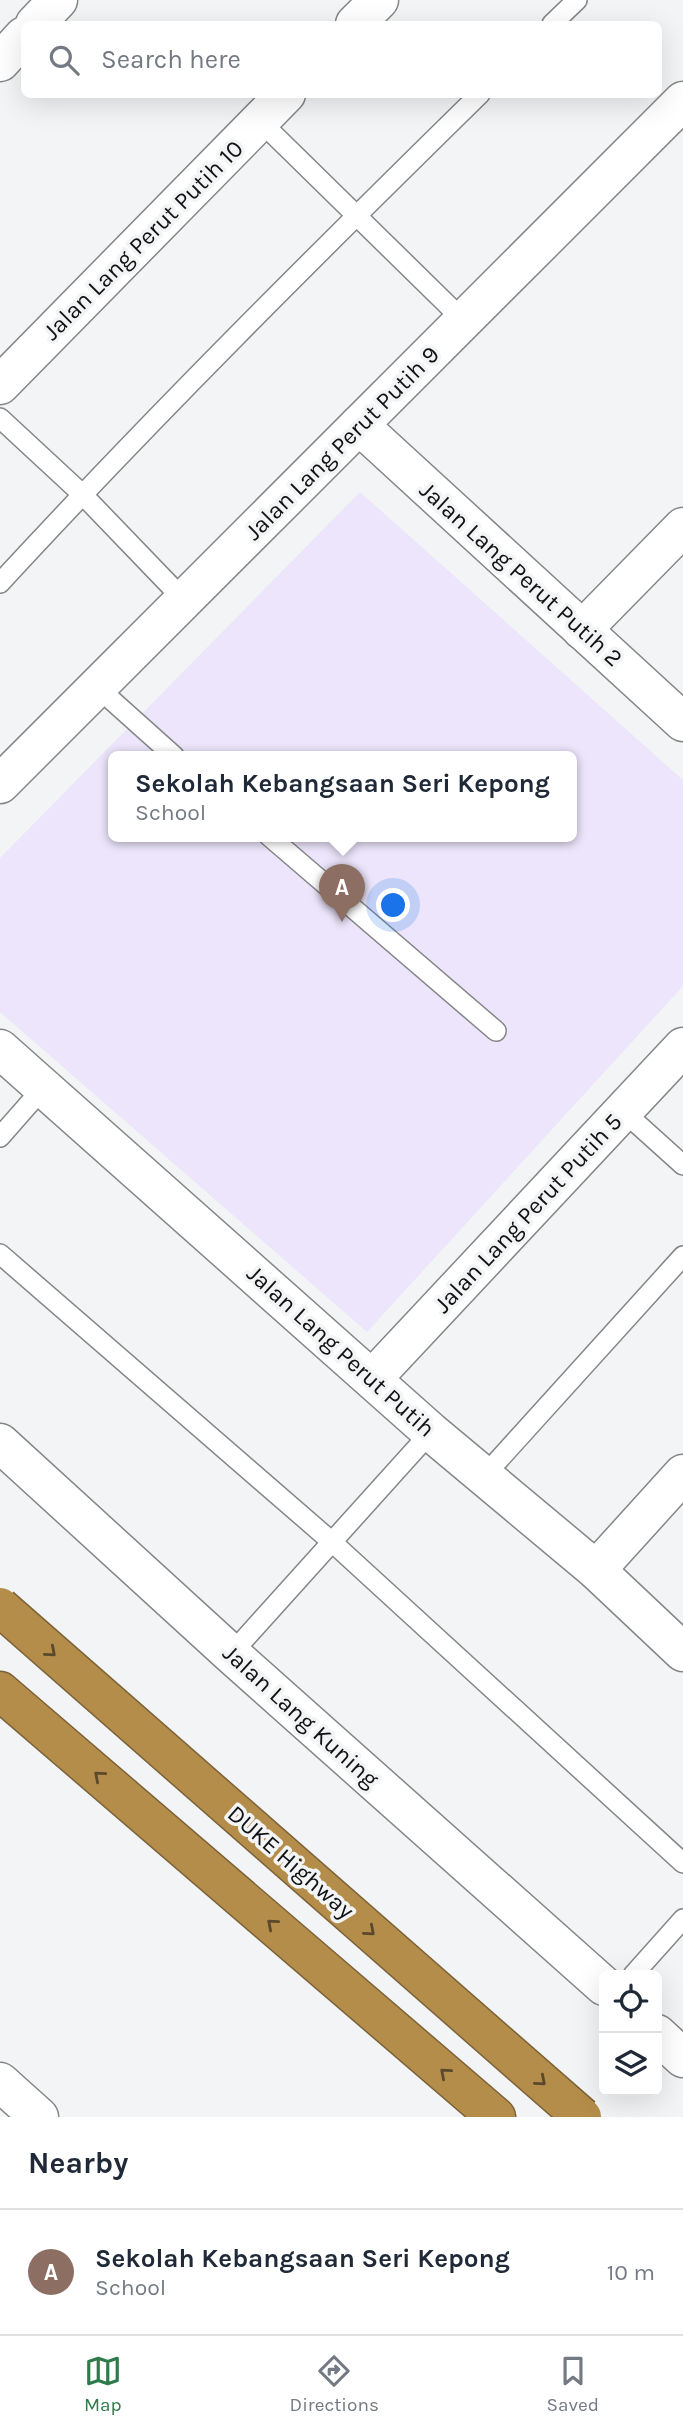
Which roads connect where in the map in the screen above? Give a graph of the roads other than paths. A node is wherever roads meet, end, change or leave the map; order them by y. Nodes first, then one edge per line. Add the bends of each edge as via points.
1 (58, 0) edge
2 (379, 0) edge
3 (576, 0) edge
4 (38, 21) edge
5 (358, 21) edge
6 (555, 21) edge
7 (21, 39) edge
8 (0, 62) edge
9 (476, 98) edge
10 (683, 101) edge
11 (273, 108) edge
12 (357, 215) junction
13 (464, 321) junction
14 (0, 385) edge
15 (0, 418) edge
16 (359, 425) junction
17 (82, 494) junction
18 (683, 528) edge
19 (0, 583) edge
20 (184, 600) junction
21 (582, 629) junction
22 (97, 687) junction
23 (683, 722) edge
24 (168, 751) edge
25 (0, 784) edge
26 (276, 842) edge
27 (496, 1031) dead end
28 (683, 1047) edge
29 (0, 1049) edge
30 (43, 1088) junction
31 (623, 1111) junction
32 (0, 1137) edge
33 (683, 1165) edge
34 (0, 1254) edge
35 (683, 1256) edge
36 (372, 1379) junction
37 (431, 1433) junction
38 (0, 1443) edge
39 (683, 1474) edge
40 (484, 1476) junction
41 (332, 1542) junction
42 (596, 1570) junction
43 (0, 1607) edge
44 (683, 1652) edge
45 (231, 1654) junction
46 (0, 1691) edge
47 (683, 1863) edge
48 (683, 1919) edge
49 (638, 1970) edge
50 (599, 1982) edge
51 (662, 2039) edge
52 (683, 2058) edge
53 (0, 2082) edge
54 (39, 2117) edge
55 (496, 2117) edge
56 (582, 2117) edge

1 - 4 street
2 - 5 street
3 - 6 lane
7 - 8 street
9 - 12 lane
10 - 13 street, Jalan Lang Perut Putih 9
11 - 12 lane
11 - 14 street, Jalan Lang Perut Putih 10
12 - 13 lane
12 - 17 lane
13 - 16 street, Jalan Lang Perut Putih 9
15 - 17 lane
16 - 20 street, Jalan Lang Perut Putih 9
16 - 21 street, Jalan Lang Perut Putih 2
17 - 19 lane
17 - 20 lane
18 - 21 street
20 - 22 street, Jalan Lang Perut Putih 9
21 - 23 street, Jalan Lang Perut Putih 2
22 - 24 lane
22 - 25 street, Jalan Lang Perut Putih 9
26 - 27 lane
28 - 31 street, Jalan Lang Perut Putih 5
29 - 30 street, Jalan Lang Perut Putih
30 - 32 lane
30 - 36 street, Jalan Lang Perut Putih
31 - 33 lane
31 - 36 street, Jalan Lang Perut Putih 5
34 - 41 lane
35 - 40 lane
36 - 37 street, Jalan Lang Perut Putih
37 - 40 street, Jalan Lang Perut Putih
37 - 41 lane
38 - 45 street, Jalan Lang Kuning
39 - 42 street
40 - 42 street, Jalan Lang Perut Putih
41 - 45 lane
41 - 47 lane
42 - 44 street, Jalan Lang Perut Putih
43 -> 56 highway, DUKE Highway, bridge
45 - 50 street, Jalan Lang Kuning
55 -> 46 highway
48 - 49 lane
51 - 52 street
53 - 54 street

